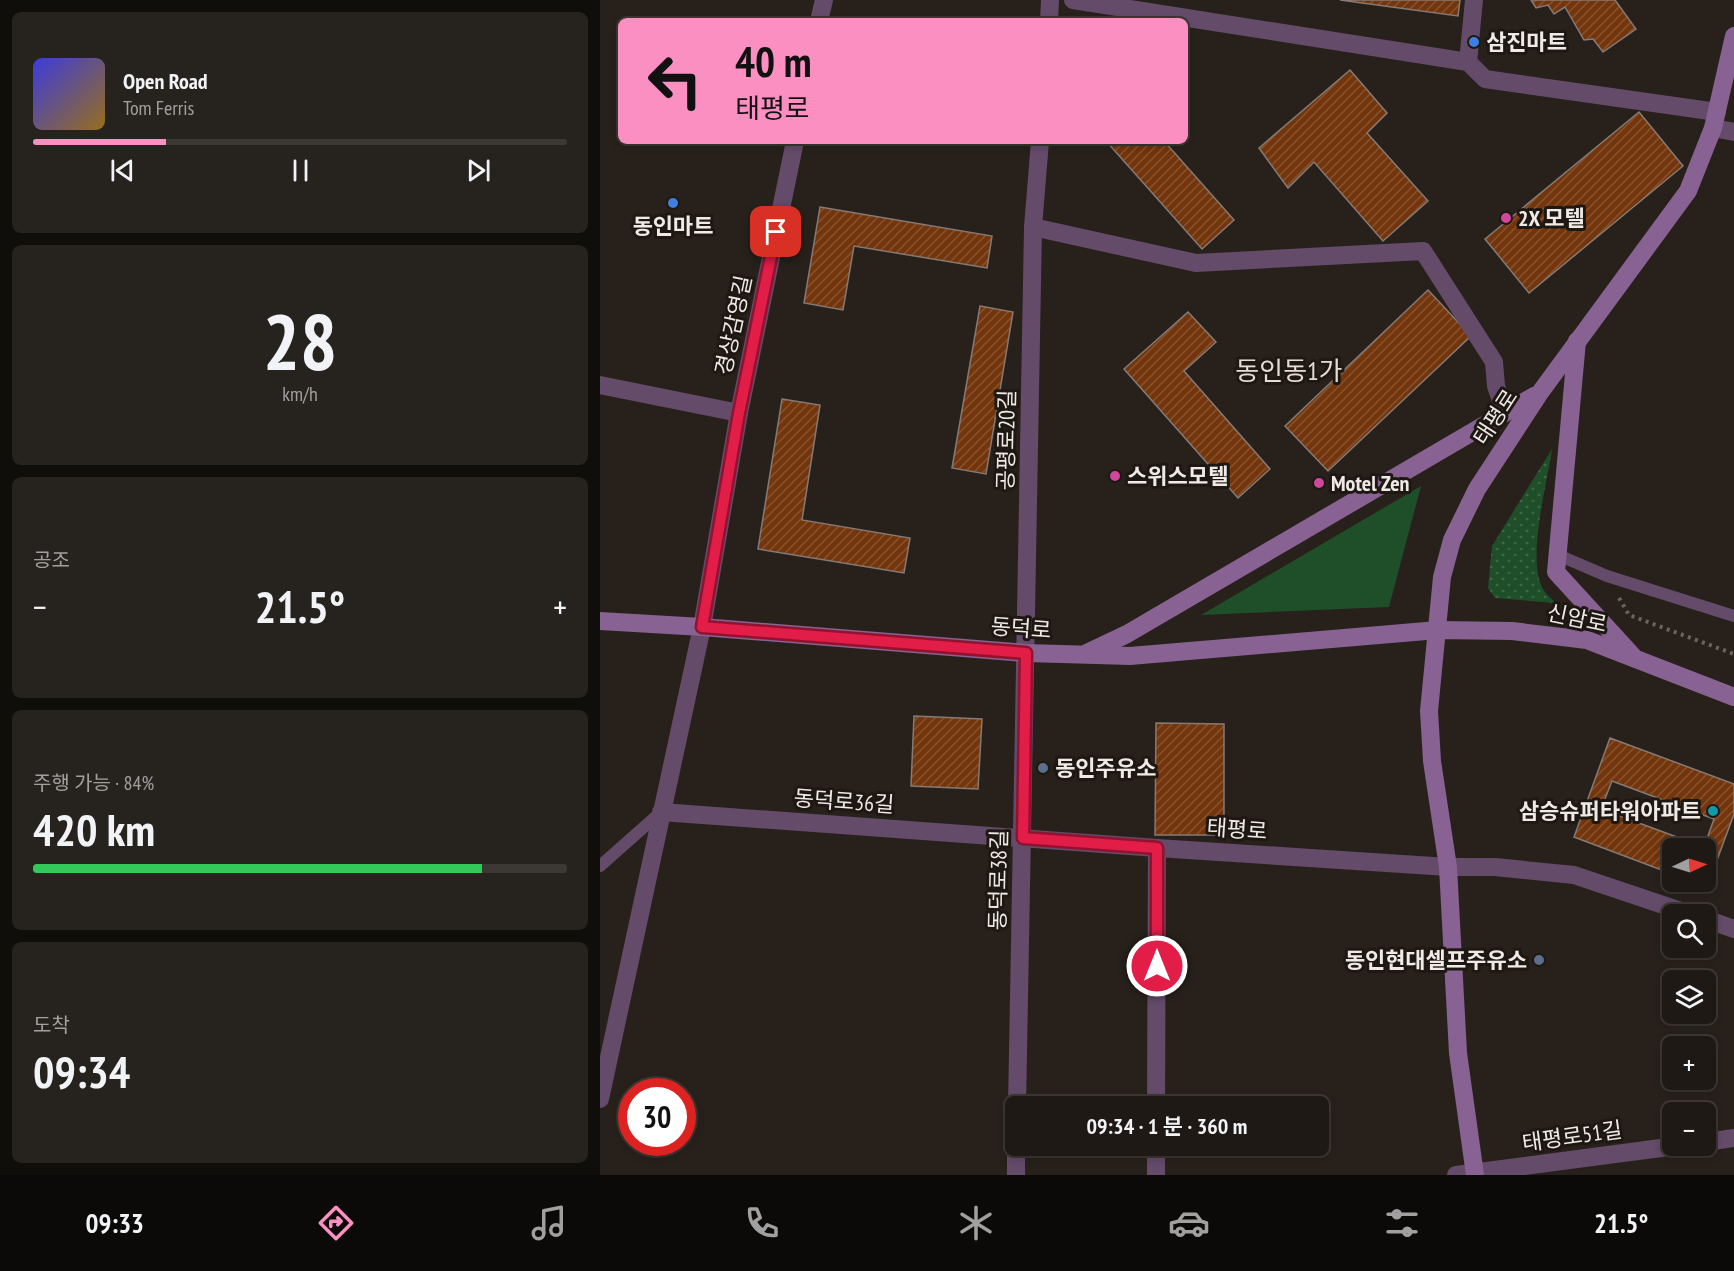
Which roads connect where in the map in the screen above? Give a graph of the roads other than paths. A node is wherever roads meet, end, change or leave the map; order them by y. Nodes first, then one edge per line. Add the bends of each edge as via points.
1 (824, 0) edge
2 (1050, 0) edge
3 (1072, 0) edge
4 (1474, 0) edge
5 (820, 18) edge
6 (1049, 18) edge
7 (1187, 18) edge
8 (1188, 18) edge
9 (1734, 36) edge
10 (1468, 62) junction
11 (1715, 120) junction
12 (1734, 132) edge
13 (794, 144) edge
14 (1040, 144) edge
15 (1033, 227) junction
16 (1577, 341) junction
17 (600, 385) edge
18 (1539, 394) junction
19 (739, 413) junction
20 (1505, 413) junction
21 (1558, 555) junction
22 (1734, 616) edge
23 (600, 621) edge
24 (702, 627) junction
25 (1438, 630) junction
26 (1026, 653) junction
27 (1082, 655) junction
28 (1636, 659) junction
29 (1734, 697) edge
30 (661, 812) junction
31 (1023, 838) junction
32 (1157, 848) junction
33 (600, 866) edge
34 (1448, 867) junction
35 (1662, 904) edge
36 (1716, 923) edge
37 (1734, 929) edge
38 (1017, 1096) edge
39 (1156, 1096) edge
40 (600, 1099) edge
41 (1734, 1138) edge
42 (1716, 1141) edge
43 (1662, 1148) edge
44 (1016, 1156) edge
45 (1156, 1156) edge
46 (1475, 1174) edge
47 (1016, 1175) edge
48 (1156, 1175) edge
49 (1456, 1175) edge

1 - 5 street
2 - 6 street
3 - 7 street
4 - 10 street
8 - 10 street
9 - 11 main road, 태평로
10 - 11 street via 1485,79
11 - 12 street
11 - 16 main road, 태평로 via 1688,191
13 - 19 street, 경상감영길
14 - 15 street, 공평로20길
15 - 20 street via 1196,263 1423,251 1494,362 1496,386
15 - 26 street, 공평로20길
16 - 18 main road, 태평로
16 - 21 main road
17 - 19 street
18 - 20 main road
18 - 25 main road, 태평로 via 1477,489 1452,540 1442,577
19 - 24 street, 경상감영길
20 - 27 main road via 1137,628
21 - 22 lane via 1607,576
21 - 28 main road via 1556,572
23 - 24 main road, 동덕로
24 - 26 main road, 동덕로
24 - 30 street
25 - 27 main road, 동덕로 via 1130,656
25 - 28 main road, 신암로 via 1512,631 1587,640
25 - 34 main road, 태평로 via 1429,711 1432,761
26 - 27 main road, 동덕로
26 - 31 street, 동덕로38길
28 - 29 main road, 신암로
30 - 31 street, 동덕로36길
30 - 33 lane
30 - 40 street
31 - 32 street, 태평로
31 - 38 street, 동덕로38길
32 - 34 street, 태평로
32 - 39 street
34 - 35 street, 태평로 via 1574,875
34 - 46 main road, 태평로 via 1458,1053
36 - 37 street
41 - 42 street
43 - 46 street, 태평로51길
44 - 47 street
45 - 48 street
46 - 49 street, 태평로51길

